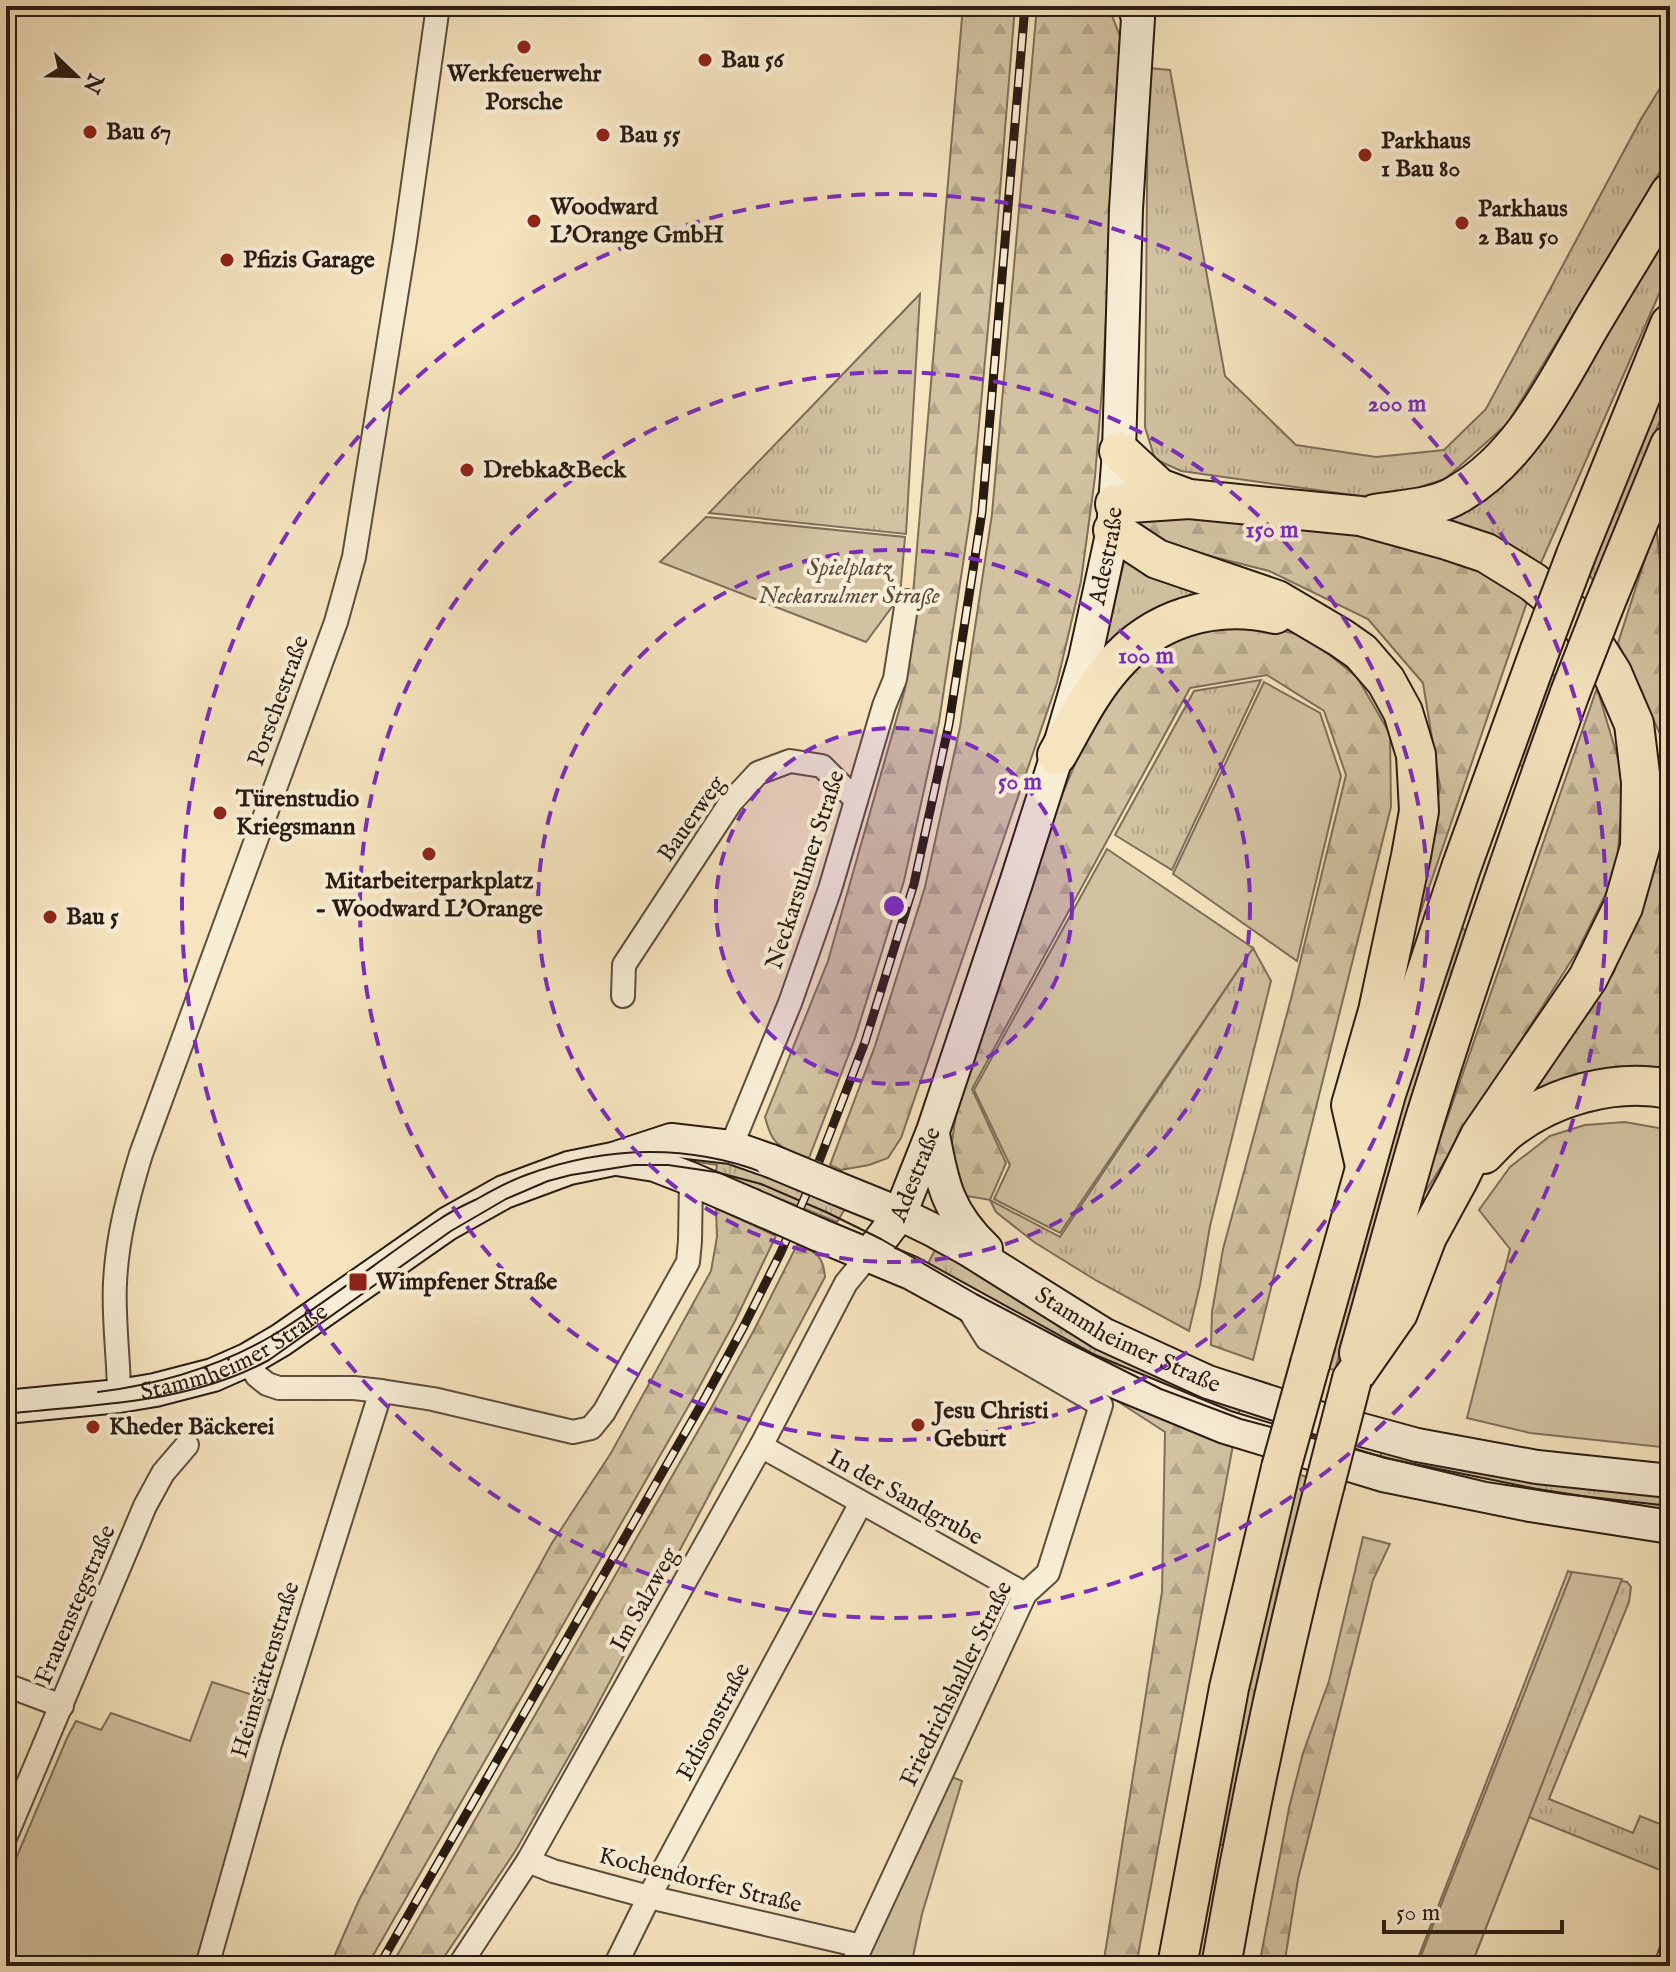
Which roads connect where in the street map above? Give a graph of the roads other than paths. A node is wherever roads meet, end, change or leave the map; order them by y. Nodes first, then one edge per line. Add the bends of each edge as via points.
1 (438, 6) edge
2 (1134, 6) edge
3 (1670, 193) edge
4 (1670, 324) edge
5 (1670, 445) edge
6 (1119, 451) junction
7 (1189, 499) junction
8 (1360, 516) junction
9 (1114, 517) junction
10 (907, 601) dead end
11 (1315, 623) junction
12 (1057, 755) junction
13 (856, 800) junction
14 (623, 996) dead end
15 (1670, 1089) edge
16 (933, 1131) junction
17 (731, 1147) junction
18 (613, 1159) junction
19 (1365, 1166) junction
20 (691, 1179) junction
21 (1457, 1182) junction
22 (900, 1214) junction
23 (869, 1255) junction
24 (1017, 1280) junction
25 (965, 1303) junction
26 (247, 1360) junction
27 (1352, 1379) junction
28 (381, 1391) junction
29 (119, 1396) junction
30 (6, 1407) edge
31 (187, 1445) dead end
32 (761, 1446) junction
33 (1670, 1481) edge
34 (861, 1503) junction
35 (1670, 1527) edge
36 (1025, 1594) junction
37 (6, 1685) edge
38 (62, 1706) junction
39 (6, 1836) edge
40 (528, 1861) junction
41 (649, 1897) junction
42 (1670, 1954) edge
43 (857, 1956) edge
44 (207, 1966) edge
45 (459, 1966) edge
46 (615, 1966) edge
47 (1177, 1966) edge
48 (1221, 1966) edge
49 (1666, 1966) edge

1 - 29 street, Porschestraße via 354,557 336,622 127,1201 114,1286
2 - 6 main road, Adestraße via 1138,18
3 - 8 highway via 1546,400 1497,467 1455,496 1427,506
4 - 19 highway, bridge via 1576,555 1461,868
5 - 27 highway, bridge via 1506,868 1425,1121
6 - 7 highway via 1159,488
6 - 9 main road, Adestraße
7 - 8 highway
7 - 9 highway
8 - 21 highway via 1486,553 1533,582 1577,618 1612,673 1634,724 1641,782 1640,847 1623,907 1588,978 1480,1136
9 - 11 highway via 1157,559 1277,600
9 - 12 main road, Adestraße via 1085,659
10 - 13 street, Neckarsulmer Straße via 895,679
11 - 12 highway via 1246,608 1186,616 1157,628 1112,666
11 - 19 highway via 1361,652 1386,681 1403,712 1416,755 1419,811 1411,856 1378,1011 1351,1105
12 - 16 main road, Adestraße
13 - 14 street, Bauerweg via 822,766 790,761 758,773 731,802 624,965
13 - 17 street, Neckarsulmer Straße via 795,990
15 - 21 highway via 1614,1087 1549,1106 1506,1132
16 - 22 main road, Adestraße
16 - 24 main road via 940,1172 957,1217
17 - 18 main road, Stammheimer Straße via 671,1140
17 - 22 main road, Stammheimer Straße, bridge
18 - 20 main road, Stammheimer Straße via 655,1165
18 - 26 main road, Stammheimer Straße via 569,1168 504,1192 447,1224
19 - 47 highway, bridge via 1281,1468 1229,1688
20 - 23 main road, Stammheimer Straße, bridge
20 - 28 street via 688,1262 591,1428 573,1432
21 - 27 highway via 1427,1237 1398,1313
22 - 23 main road, Adestraße
22 - 24 main road, Stammheimer Straße
23 - 25 main road, Stammheimer Straße
23 - 32 street, Im Salzweg via 846,1283
24 - 33 main road, Stammheimer Straße via 1103,1334 1208,1382 1322,1419 1417,1445 1537,1467
25 - 35 main road, Stammheimer Straße via 1087,1370 1225,1427 1383,1475
25 - 36 street, Friedrichshaller Straße via 987,1339 1101,1405 1048,1573
26 - 28 street via 257,1376 279,1388
26 - 29 main road, Stammheimer Straße via 195,1380
27 - 48 highway, bridge via 1293,1609
28 - 44 street, Heimstättenstraße
29 - 30 main road, Stammheimer Straße
31 - 38 street, Frauenstegstraße via 145,1506
32 - 34 street, In der Sandgrube
32 - 40 street, Im Salzweg
34 - 36 street, In der Sandgrube
34 - 41 street, Edisonstraße
36 - 43 street, Friedrichshaller Straße
37 - 38 street
38 - 39 street, Frauenstegstraße
40 - 41 street, Kochendorfer Straße
40 - 45 street, Im Salzweg
41 - 43 street, Kochendorfer Straße
41 - 46 street, Edisonstraße
42 - 49 street

